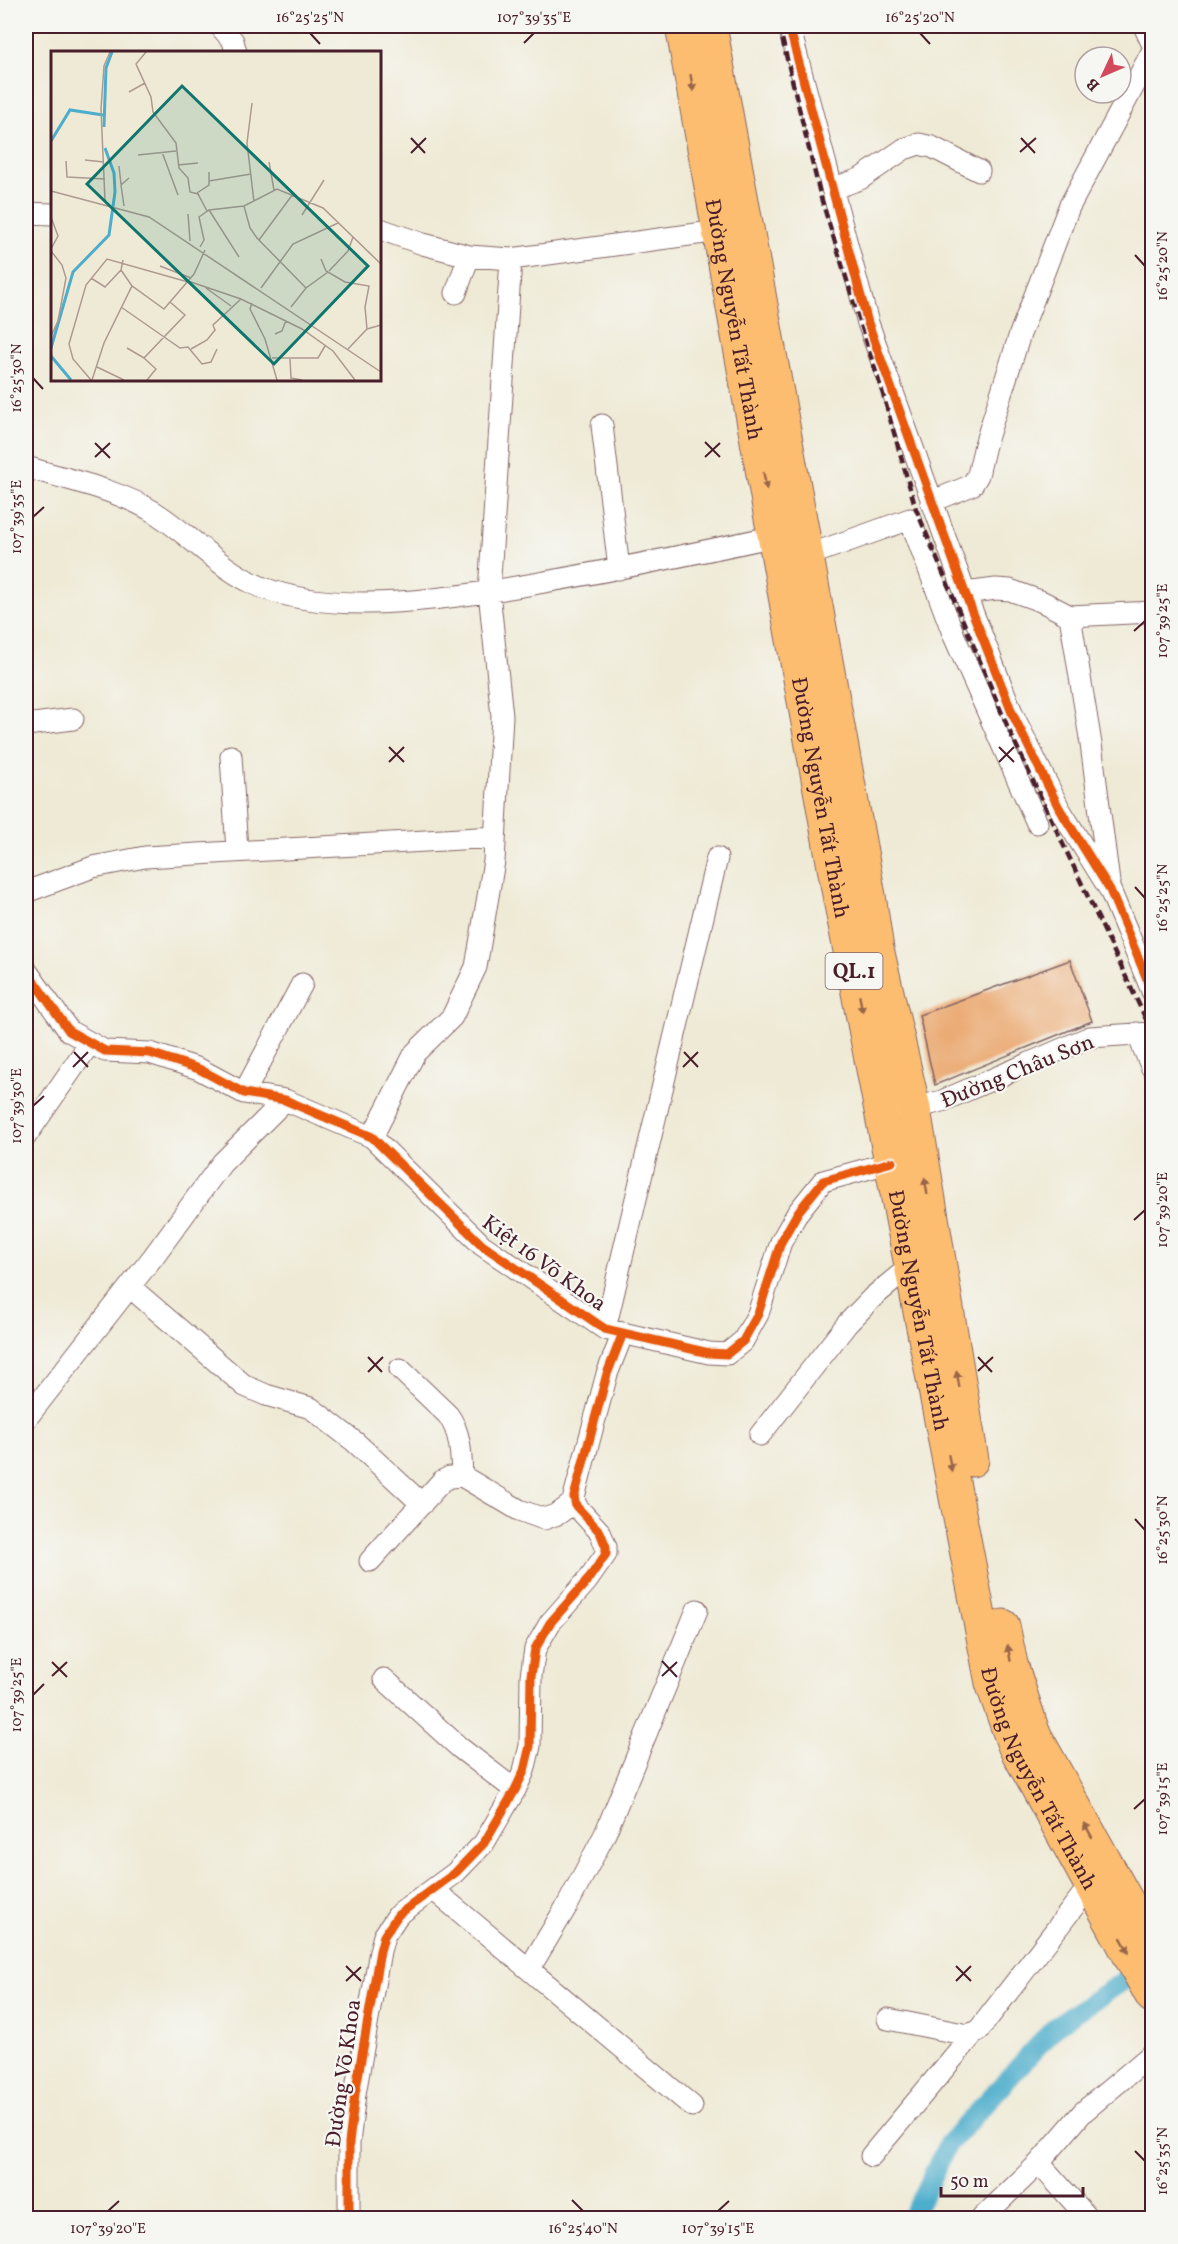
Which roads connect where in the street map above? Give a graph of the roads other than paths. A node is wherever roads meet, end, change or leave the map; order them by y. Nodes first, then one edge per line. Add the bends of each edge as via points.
1 (220, 26) edge
2 (682, 26) edge
3 (710, 26) edge
4 (789, 26) edge
5 (1144, 26) edge
6 (1152, 43) edge
7 (236, 51) edge
8 (1152, 52) edge
9 (979, 171) dead end
10 (832, 189) junction
11 (26, 213) edge
12 (51, 214) edge
13 (381, 229) edge
14 (719, 231) junction
15 (469, 256) junction
16 (511, 259) junction
17 (456, 293) dead end
18 (602, 425) dead end
19 (26, 467) edge
20 (931, 502) junction
21 (775, 536) junction
22 (806, 556) junction
23 (619, 569) junction
24 (489, 592) junction
25 (965, 592) junction
26 (1152, 612) edge
27 (1070, 616) junction
28 (74, 719) dead end
29 (26, 725) edge
30 (231, 756) dead end
31 (1036, 823) dead end
32 (495, 837) junction
33 (237, 851) junction
34 (717, 858) dead end
35 (1110, 890) junction
36 (26, 892) edge
37 (26, 970) edge
38 (302, 984) dead end
39 (1152, 991) edge
40 (1145, 1033) edge
41 (90, 1043) junction
42 (1152, 1068) edge
43 (244, 1093) junction
44 (285, 1100) junction
45 (898, 1112) junction
46 (26, 1136) edge
47 (372, 1137) junction
48 (892, 1162) junction
49 (912, 1265) junction
50 (137, 1293) junction
51 (614, 1331) junction
52 (400, 1369) dead end
53 (26, 1419) edge
54 (760, 1435) dead end
55 (462, 1476) junction
56 (574, 1502) junction
57 (422, 1504) junction
58 (370, 1562) dead end
59 (698, 1610) dead end
60 (384, 1679) dead end
61 (515, 1790) junction
62 (1101, 1886) junction
63 (434, 1890) junction
64 (1152, 1946) edge
65 (529, 1969) junction
66 (1152, 1996) edge
67 (888, 2019) dead end
68 (974, 2034) junction
69 (1152, 2054) edge
70 (692, 2106) dead end
71 (871, 2156) dead end
72 (1039, 2163) junction
73 (349, 2218) edge
74 (982, 2218) edge
75 (1088, 2218) edge

1 - 7 street via 233,41
2 -> 14 main road, Đường Nguyễn Tất Thành / QL.1
3 - 22 main road, Đường Nguyễn Tất Thành / QL.1
4 - 10 street
5 - 6 street
8 - 20 street via 1069,207 1020,334 978,475 972,485
9 - 10 street via 919,144 904,149 861,179
10 - 20 street via 868,323
11 - 12 street
13 - 15 street
14 - 16 street
14 -> 21 main road, Đường Nguyễn Tất Thành / QL.1
15 - 16 street
15 - 17 street
16 - 24 street
18 - 23 street
19 - 24 street via 100,489 152,510 240,577 289,595 380,602
20 - 25 street
21 - 23 street
21 -> 45 main road, Đường Nguyễn Tất Thành / QL.1 via 838,889
22 - 31 street via 910,519 954,636
22 - 45 main road, Đường Nguyễn Tất Thành / QL.1 via 867,885
23 - 24 street
24 - 32 street via 502,716
25 - 27 street via 1010,590
25 - 35 street via 1013,715 1059,808
26 - 27 street
27 - 35 street
28 - 29 street
30 - 33 street
32 - 33 street
32 - 47 street via 476,967 452,1017 415,1053
33 - 36 street via 118,861
34 - 51 street
35 - 39 street
37 - 41 street via 69,1031
38 - 43 street
40 - 42 street
40 - 45 street, Đường Châu Sơn via 1090,1037 942,1101
41 - 43 street via 105,1051 150,1053 190,1065
41 - 46 street
43 - 44 street
44 - 47 street
44 - 50 street via 222,1163
45 - 48 main road, Đường Nguyễn Tất Thành / QL.1
62 -> 45 main road, Đường Nguyễn Tất Thành / QL.1 via 1033,1732 1011,1664
47 - 51 street, Kiệt 16 Võ Khoa via 482,1245
48 - 49 main road, Đường Nguyễn Tất Thành / QL.1
48 - 51 street via 824,1181 798,1212 781,1242 758,1314 743,1341 727,1354
49 - 54 street via 846,1324
49 -> 62 main road, Đường Nguyễn Tất Thành / QL.1 via 992,1683 1014,1745
50 - 53 street
50 - 57 street via 254,1391 311,1408 355,1442
51 - 56 street
52 - 55 street via 454,1423
55 - 56 street via 519,1510 544,1519
55 - 57 street via 442,1481
56 - 61 street, Đường Võ Khoa via 600,1532 606,1554 550,1623 535,1649 530,1746
57 - 58 street
59 - 65 street via 605,1834
60 - 61 street via 460,1748
61 - 63 street, Đường Võ Khoa via 484,1843
62 - 64 main road, Đường Nguyễn Tất Thành / QL.1
62 -> 66 main road, Đường Nguyễn Tất Thành / QL.1
62 - 68 street
63 - 65 street
63 - 73 street, Đường Võ Khoa via 398,1915 384,1936 380,1951 349,2143
65 - 70 street
67 - 68 street
68 - 71 street
69 - 72 street via 1083,2112
72 - 74 street
72 - 75 street

